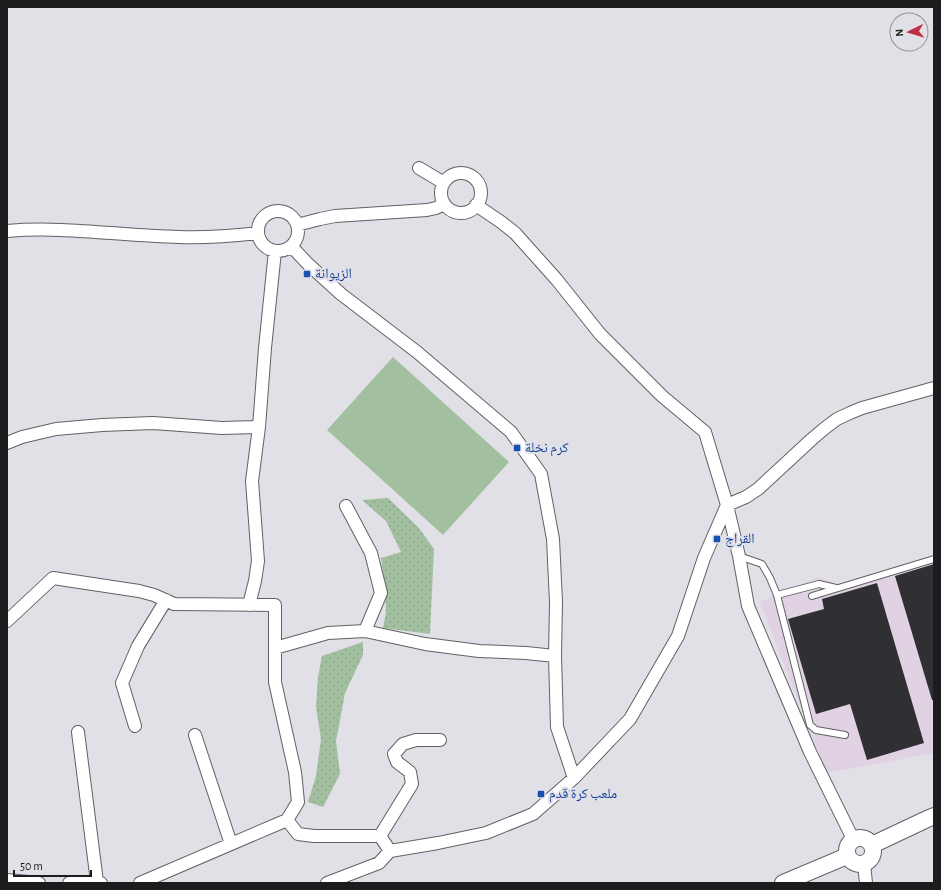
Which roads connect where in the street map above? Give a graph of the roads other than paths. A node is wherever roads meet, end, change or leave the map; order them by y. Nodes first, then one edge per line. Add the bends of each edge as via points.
1 (419, 168) dead end
2 (444, 183) junction
3 (444, 204) junction
4 (476, 205) junction
5 (297, 225) junction
6 (7, 231) edge
7 (258, 233) junction
8 (291, 246) junction
9 (275, 250) junction
10 (934, 388) edge
11 (259, 427) junction
12 (7, 443) edge
13 (727, 505) junction
14 (346, 506) dead end
15 (739, 556) junction
16 (934, 558) edge
17 (838, 588) junction
18 (777, 595) junction
19 (812, 596) dead end
20 (166, 600) junction
21 (249, 605) junction
22 (7, 621) edge
23 (365, 631) junction
24 (275, 648) junction
25 (555, 656) junction
26 (135, 726) dead end
27 (78, 732) dead end
28 (845, 735) dead end
29 (195, 736) dead end
30 (440, 740) dead end
31 (574, 778) junction
32 (934, 816) edge
33 (287, 820) junction
34 (380, 836) junction
35 (853, 839) junction
36 (231, 844) junction
37 (872, 845) junction
38 (390, 852) junction
39 (848, 856) junction
40 (864, 864) junction
41 (7, 880) edge
42 (99, 882) edge
43 (38, 883) edge
44 (69, 883) edge
45 (140, 883) edge
46 (327, 883) edge
47 (783, 883) edge
48 (866, 883) edge

1 - 2 street
2 - 3 street via 441,192
2 - 4 street via 456,174 469,175 480,190
3 - 4 street via 449,209 461,213 468,212
3 - 5 street via 427,210 320,218
4 - 13 street via 515,233 600,334 662,396 705,432
5 - 7 street via 292,216 274,211 263,218
5 - 8 street via 298,235
6 - 7 street via 45,229 205,238
7 - 9 street via 266,247
8 - 9 street via 285,250
8 - 25 street via 342,294 417,352 511,432 541,474 553,539
9 - 11 street
10 - 13 street via 862,408 837,419 758,489
11 - 12 street via 222,428 153,423 102,425 56,429
11 - 21 street via 252,481 258,561
13 - 15 street
13 - 31 street via 704,558 678,636 630,719
14 - 23 street via 371,553 380,593
15 - 18 lane via 762,564
15 - 35 street via 748,606 810,752
16 - 17 lane
17 - 18 lane via 818,584
17 - 19 lane
18 - 28 lane via 810,725 816,730
20 - 21 street via 174,604
20 - 22 street via 139,591 53,578
20 - 26 street via 138,646 122,683
21 - 24 street via 276,605
23 - 24 street via 328,632
23 - 25 street via 425,644 479,651
24 - 33 street via 275,682 296,772 298,802
25 - 31 street via 557,727
27 - 42 street
29 - 36 street
30 - 34 street via 416,740 403,744 394,754 397,762 410,772 412,784
31 - 38 street via 533,814 486,832
32 - 37 main road
33 - 34 street via 298,834
33 - 36 street
34 - 38 street
35 - 37 main road via 864,838
35 - 39 main road via 846,848
36 - 45 street
37 - 40 main road via 871,858
38 - 46 street via 379,863
39 - 40 main road via 852,862
39 - 47 main road
40 - 48 street
41 - 43 street
42 - 44 street

